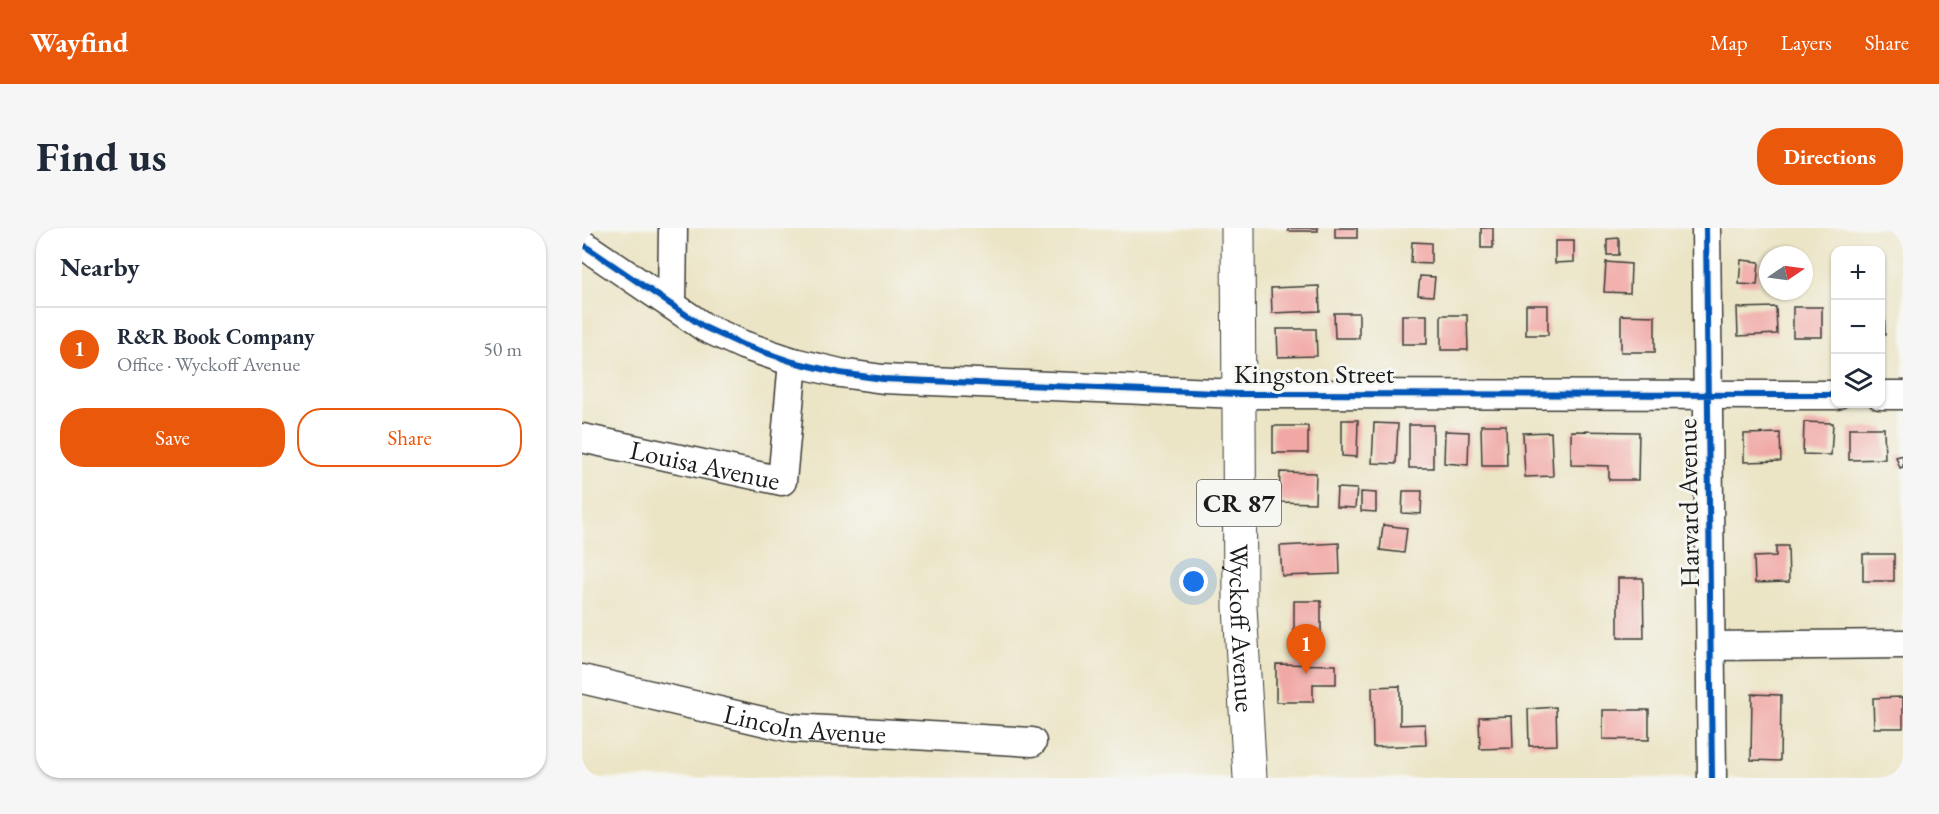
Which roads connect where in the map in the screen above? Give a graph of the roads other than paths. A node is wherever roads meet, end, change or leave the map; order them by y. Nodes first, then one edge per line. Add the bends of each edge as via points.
1 (673, 228) edge
2 (1238, 228) edge
3 (1706, 228) edge
4 (582, 244) edge
5 (672, 305) junction
6 (793, 362) junction
7 (1238, 394) junction
8 (1708, 395) junction
9 (1831, 395) edge
10 (1885, 395) edge
11 (1903, 395) edge
12 (582, 438) edge
13 (1903, 644) edge
14 (1711, 646) junction
15 (582, 680) edge
16 (1032, 742) dead end
17 (1250, 778) edge
18 (1712, 778) edge

1 - 5 street
2 - 7 main road, Wyckoff Avenue / CR 87
3 - 8 street, Harvard Avenue
4 - 5 street, Kingston Street
5 - 6 street, Kingston Street via 704,327
6 - 7 street, Kingston Street via 883,379
6 - 12 street, Louisa Avenue via 782,481
7 - 8 street, Kingston Street
7 - 17 main road, Wyckoff Avenue / CR 87 via 1240,606
8 - 9 street, Kingston Street
8 - 14 street, Harvard Avenue
10 - 11 street
13 - 14 street
14 - 18 street, Harvard Avenue
15 - 16 street, Lincoln Avenue via 792,728

